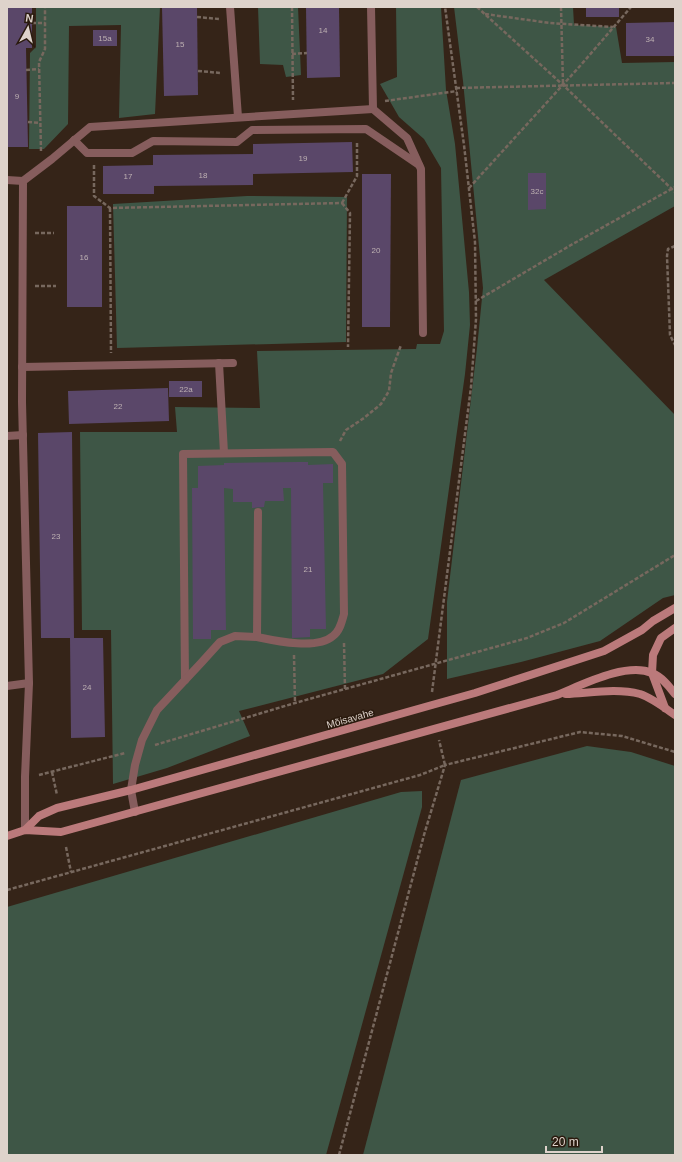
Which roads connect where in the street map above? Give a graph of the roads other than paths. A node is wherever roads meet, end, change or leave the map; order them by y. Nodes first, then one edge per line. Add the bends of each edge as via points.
1 (230, 7) edge
2 (371, 7) edge
3 (373, 106) junction
4 (238, 117) junction
5 (74, 140) junction
6 (419, 165) junction
7 (7, 180) edge
8 (23, 181) junction
9 (423, 333) dead end
10 (219, 363) junction
11 (233, 363) dead end
12 (22, 367) junction
13 (23, 435) junction
14 (7, 436) edge
15 (224, 453) junction
16 (258, 512) dead end
17 (675, 608) edge
18 (675, 628) edge
19 (257, 636) junction
20 (652, 673) junction
21 (185, 680) junction
22 (30, 683) junction
23 (7, 686) edge
24 (675, 694) edge
25 (557, 695) junction
26 (665, 708) junction
27 (675, 715) edge
28 (131, 790) junction
29 (135, 812) junction
30 (25, 830) junction
31 (7, 836) edge

1 - 4 street
2 - 3 street
3 - 4 street
3 - 6 street via 406,138
4 - 5 street via 90,127
5 - 6 street via 87,153 132,153 153,141 236,142 252,130 366,129
5 - 8 street
6 - 9 street
7 - 8 street
8 - 12 street
10 - 11 street
10 - 12 street
10 - 15 street
12 - 13 street
13 - 14 street
13 - 22 street
15 - 19 street via 333,452 342,464 344,614 341,624 334,636 312,643 293,643
15 - 21 street via 183,454
16 - 19 street
17 - 28 street, Mõisavahe via 604,651 474,693
18 - 20 street via 661,638 653,655
19 - 21 street via 235,636 220,642
20 - 24 street via 664,681
20 - 25 street, Mõisavahe via 630,670 605,676
20 - 26 street
21 - 28 street via 157,710 139,750
22 - 23 street
22 - 30 street
25 - 26 street via 625,692 642,695
25 - 29 street, Mõisavahe
26 - 27 street
28 - 29 street
28 - 30 street, Mõisavahe via 57,808 39,816
29 - 30 street, Mõisavahe via 61,832
30 - 31 street, Mõisavahe

